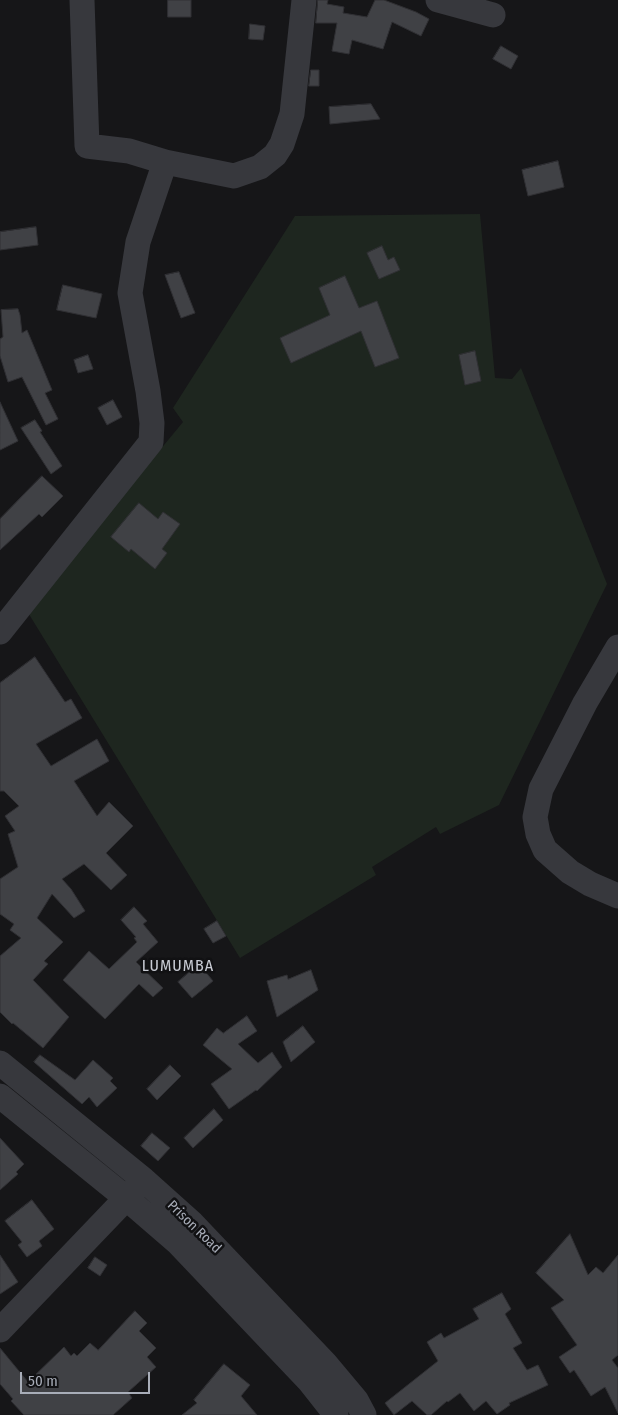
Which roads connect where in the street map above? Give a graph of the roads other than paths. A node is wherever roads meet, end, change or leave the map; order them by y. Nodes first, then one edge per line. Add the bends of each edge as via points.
1 (82, 0) edge
2 (304, 0) edge
3 (438, 0) edge
4 (493, 15) dead end
5 (165, 162) junction
6 (0, 632) edge
7 (618, 647) edge
8 (618, 896) edge
9 (0, 1063) edge
10 (0, 1096) edge
11 (144, 1180) junction
12 (126, 1198) junction
13 (0, 1330) edge
14 (336, 1415) edge
15 (364, 1415) edge

1 - 5 street via 87,146 129,150
2 - 5 street via 292,114 275,155 260,167 234,176
3 - 4 street
5 - 6 street via 138,242 130,293 148,391 151,442
7 - 8 street via 541,789 535,817 545,850 570,872
9 - 11 street, Prison Road
10 - 12 street, Prison Road
11 - 12 street
11 - 15 street, Prison Road via 192,1223 325,1363 356,1400
12 - 13 street
12 - 14 street, Prison Road via 177,1242 310,1382

